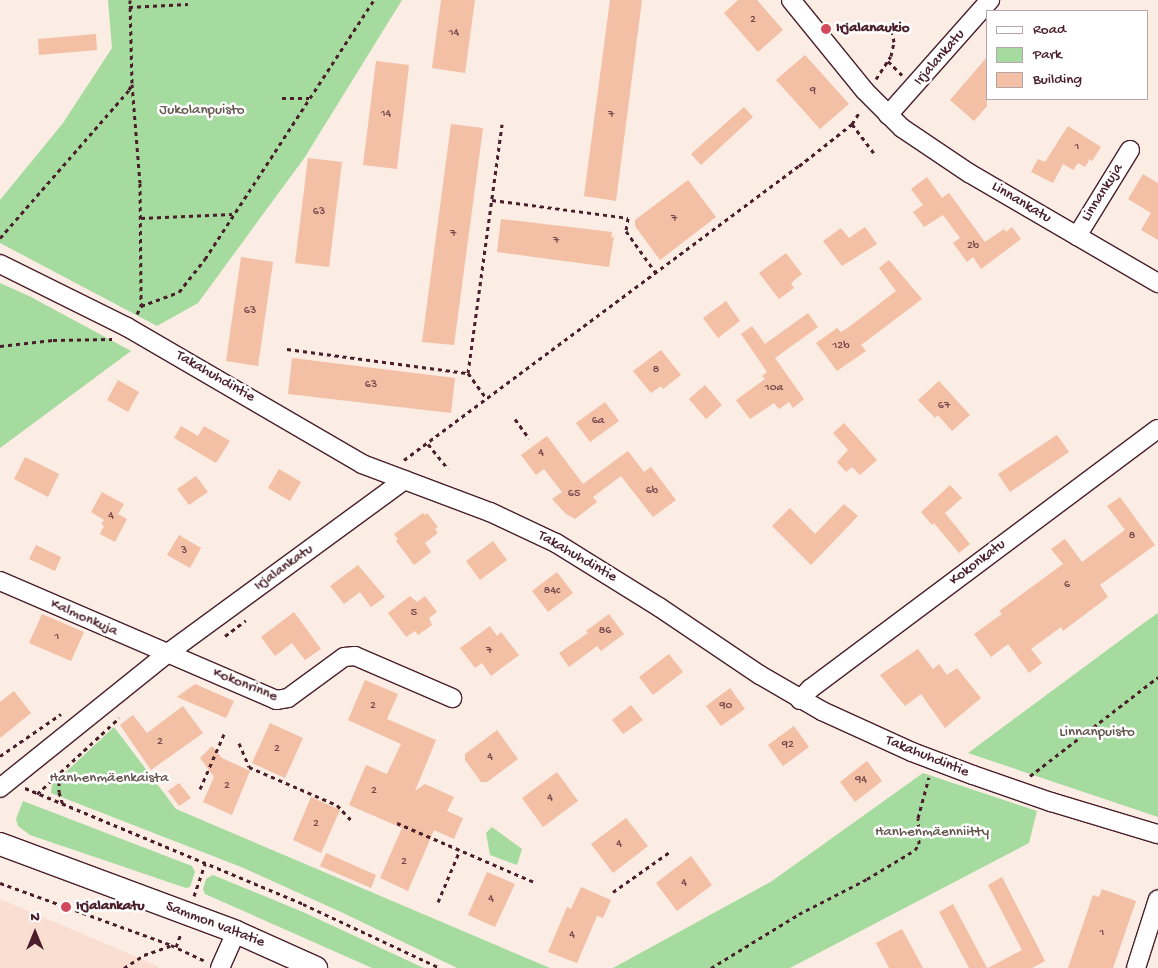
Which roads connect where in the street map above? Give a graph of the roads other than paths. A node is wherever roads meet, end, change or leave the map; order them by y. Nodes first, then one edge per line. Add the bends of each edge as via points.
1 (792, 0) edge
2 (990, 0) edge
3 (888, 115) junction
4 (1130, 150) dead end
5 (1077, 236) junction
6 (0, 264) edge
7 (1158, 283) edge
8 (1158, 429) edge
9 (404, 480) junction
10 (0, 581) edge
11 (168, 653) junction
12 (452, 698) dead end
13 (800, 700) junction
14 (0, 788) edge
15 (1158, 834) edge
16 (0, 844) edge
17 (1158, 899) edge
18 (236, 932) junction
19 (220, 967) edge
20 (316, 968) edge
21 (1136, 968) edge

1 - 3 street
2 - 3 street, Irjalankatu
3 - 5 street, Linnankatu via 955,164
4 - 5 street, Linnankuja
5 - 7 street, Linnankatu
6 - 9 street, Takahuhdintie via 127,327 362,464
8 - 13 street, Kokonkatu via 810,689
9 - 11 street, Irjalankatu
9 - 13 street, Takahuhdintie via 491,512 577,554
10 - 11 street, Kalmonkuja
11 - 12 street, Kokonrinne via 276,700 288,698 344,657 355,656
11 - 14 street, Irjalankatu
13 - 15 street, Takahuhdintie via 936,761
16 - 18 main road, Sammon valtatie
17 - 21 street
18 - 19 street
18 - 20 main road, Sammon valtatie

